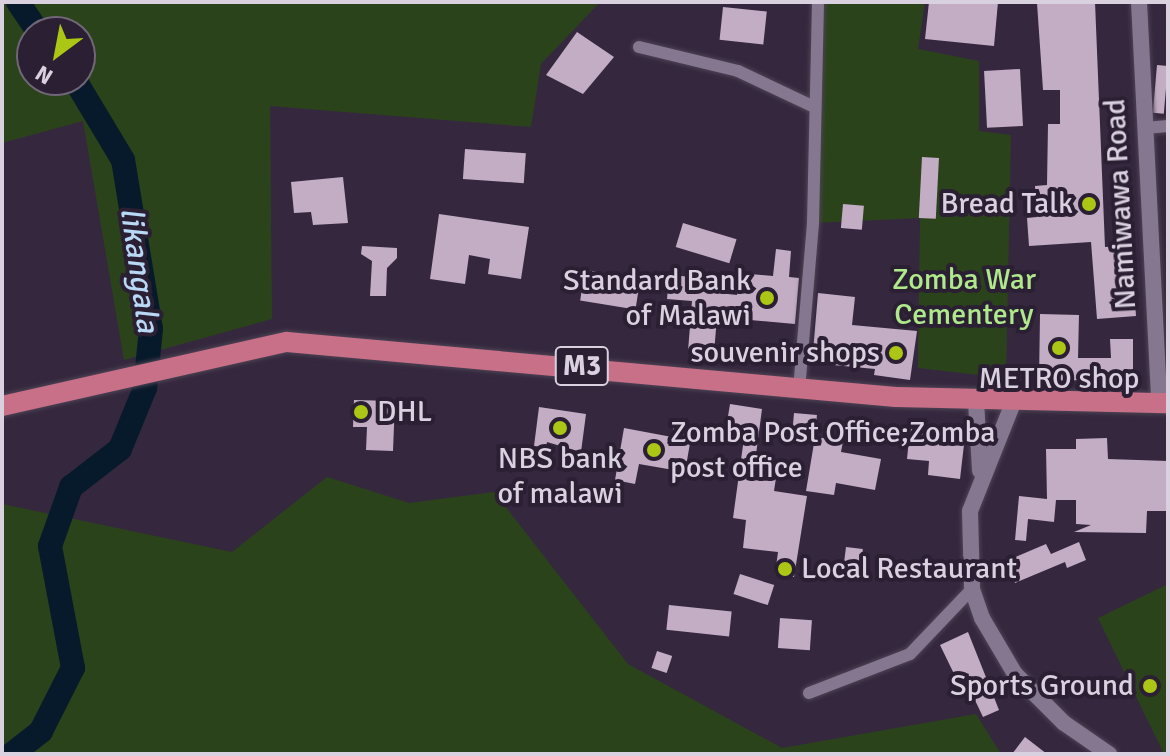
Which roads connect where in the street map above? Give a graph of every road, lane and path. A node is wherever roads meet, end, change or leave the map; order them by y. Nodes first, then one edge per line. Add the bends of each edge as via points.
1 (818, 2) edge
2 (1139, 2) edge
3 (639, 47) dead end
4 (814, 107) junction
5 (1168, 126) edge
6 (1145, 128) junction
7 (799, 390) junction
8 (976, 401) junction
9 (1013, 403) junction
10 (1164, 403) edge
11 (2, 406) edge
12 (980, 476) junction
13 (972, 589) junction
14 (809, 693) dead end
15 (1109, 754) edge

1 - 4 street
2 - 6 street, Namiwawa Road
3 - 4 street via 738,71
4 - 7 street via 813,223
5 - 6 street
6 - 10 street, Namiwawa Road
7 - 8 highway, M3
7 - 11 highway, M3 via 287,342
8 - 9 highway, M3
8 - 12 street
9 - 10 highway, M3
9 - 12 street
12 - 13 street via 970,511
13 - 14 street via 900,661
13 - 15 street via 982,618 1015,674 1064,723

